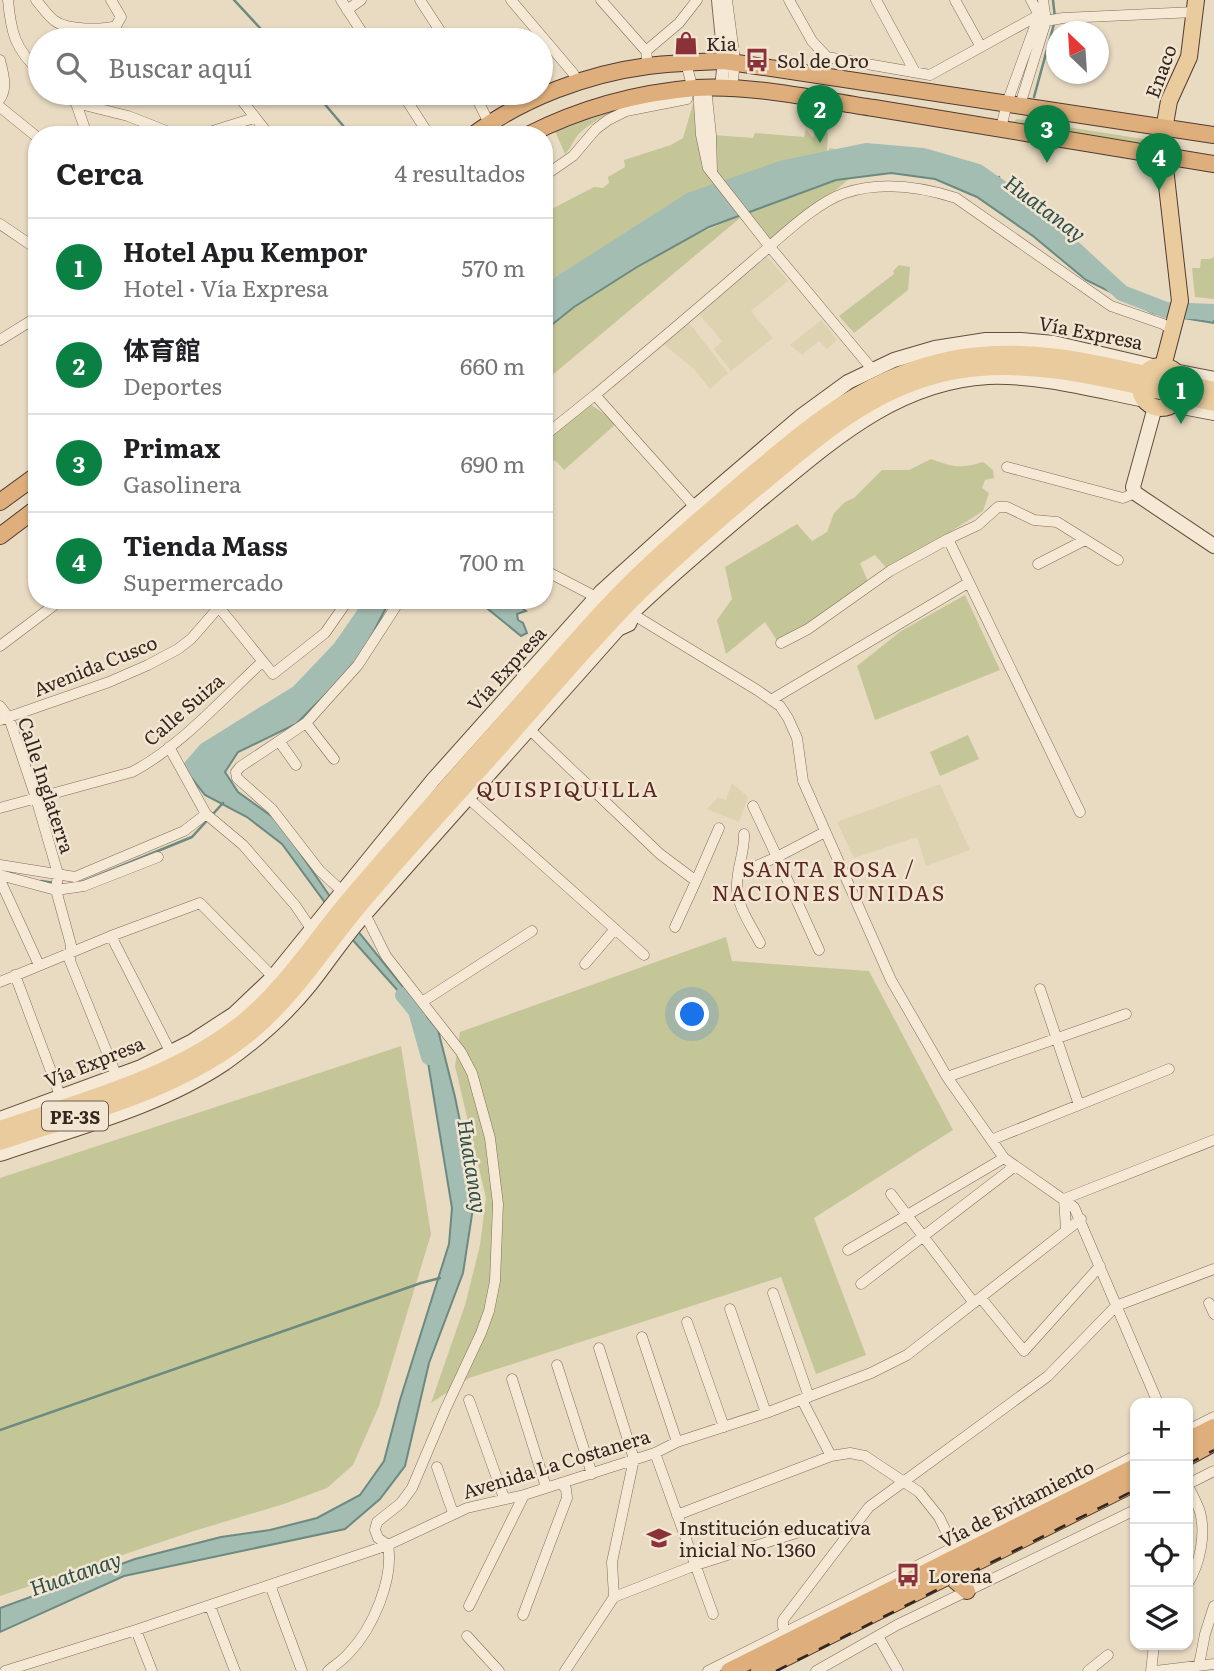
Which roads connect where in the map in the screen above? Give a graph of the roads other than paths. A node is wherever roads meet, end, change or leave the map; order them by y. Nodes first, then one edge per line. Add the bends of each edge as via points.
1 (8, 0) edge
2 (36, 0) edge
3 (111, 0) edge
4 (341, 0) edge
5 (360, 0) edge
6 (420, 0) edge
7 (511, 0) edge
8 (601, 0) edge
9 (697, 0) edge
10 (718, 0) edge
11 (727, 0) edge
12 (789, 0) edge
13 (876, 0) edge
14 (955, 0) edge
15 (1031, 0) edge
16 (1043, 0) edge
17 (1196, 6) edge
18 (347, 10) junction
19 (1045, 19) junction
20 (93, 28) edge
21 (110, 28) edge
22 (359, 28) edge
23 (438, 28) edge
24 (535, 28) edge
25 (981, 47) junction
26 (553, 49) edge
27 (647, 58) junction
28 (0, 60) edge
29 (28, 61) edge
30 (729, 61) junction
31 (686, 63) junction
32 (915, 72) junction
33 (578, 83) junction
34 (710, 88) junction
35 (553, 93) edge
36 (2, 96) edge
37 (1014, 104) junction
38 (77, 105) edge
39 (84, 105) edge
40 (245, 105) edge
41 (410, 105) edge
42 (480, 105) edge
43 (523, 105) edge
44 (0, 107) edge
45 (254, 117) junction
46 (489, 123) junction
47 (84, 126) edge
48 (154, 126) edge
49 (227, 126) edge
50 (262, 126) edge
51 (423, 126) edge
52 (485, 126) edge
53 (546, 126) edge
54 (1163, 127) junction
55 (1001, 128) junction
56 (28, 130) edge
57 (1214, 135) edge
58 (1164, 156) junction
59 (1214, 164) edge
60 (553, 170) edge
61 (0, 224) edge
62 (28, 243) edge
63 (770, 247) junction
64 (28, 323) edge
65 (1174, 331) junction
66 (0, 340) edge
67 (872, 369) junction
68 (1214, 379) edge
69 (1161, 386) junction
70 (1214, 390) edge
71 (595, 395) junction
72 (1214, 403) edge
73 (1214, 413) edge
74 (553, 429) edge
75 (1007, 467) dead end
76 (28, 482) edge
77 (1135, 493) junction
78 (0, 502) edge
79 (695, 507) junction
80 (28, 515) edge
81 (0, 536) edge
82 (948, 539) junction
83 (1085, 540) junction
84 (1214, 545) edge
85 (1118, 560) dead end
86 (1038, 564) dead end
87 (553, 574) edge
88 (968, 583) junction
89 (618, 600) junction
90 (49, 609) edge
91 (214, 609) edge
92 (223, 609) edge
93 (342, 609) edge
94 (394, 609) edge
95 (606, 625) junction
96 (781, 643) dead end
97 (0, 646) edge
98 (262, 662) junction
99 (771, 700) junction
100 (0, 706) edge
101 (4, 719) edge
102 (306, 723) junction
103 (529, 729) junction
104 (279, 741) junction
105 (169, 747) junction
106 (334, 759) dead end
107 (296, 765) dead end
108 (36, 798) junction
109 (468, 798) junction
110 (754, 806) dead end
111 (0, 808) edge
112 (1080, 812) dead end
113 (206, 814) junction
114 (719, 828) dead end
115 (825, 832) junction
116 (744, 834) dead end
117 (158, 856) dead end
118 (776, 856) junction
119 (0, 865) edge
120 (738, 874) junction
121 (0, 877) edge
122 (57, 881) junction
123 (696, 881) junction
124 (353, 903) junction
125 (676, 927) dead end
126 (615, 929) junction
127 (532, 931) dead end
128 (111, 936) junction
129 (321, 939) junction
130 (760, 943) dead end
131 (819, 950) dead end
132 (71, 952) junction
133 (644, 955) dead end
134 (585, 964) dead end
135 (39, 965) junction
136 (15, 975) junction
137 (273, 976) junction
138 (0, 982) edge
139 (1040, 989) dead end
140 (422, 1002) junction
141 (1126, 1014) dead end
142 (1058, 1038) junction
143 (171, 1053) junction
144 (1169, 1069) dead end
145 (117, 1077) junction
146 (947, 1077) junction
147 (148, 1084) junction
148 (61, 1098) junction
149 (1079, 1105) junction
150 (0, 1119) edge
151 (0, 1129) edge
152 (991, 1140) junction
153 (1214, 1140) edge
154 (0, 1142) edge
155 (0, 1154) edge
156 (1003, 1158) junction
157 (1015, 1166) junction
158 (891, 1194) dead end
159 (1064, 1199) junction
160 (906, 1216) junction
161 (1081, 1219) junction
162 (1066, 1229) junction
163 (923, 1238) junction
164 (848, 1250) dead end
165 (1100, 1266) junction
166 (1214, 1269) edge
167 (861, 1284) dead end
168 (773, 1293) dead end
169 (978, 1301) junction
170 (1209, 1303) dead end
171 (1116, 1306) junction
172 (730, 1309) dead end
173 (1214, 1314) edge
174 (687, 1322) dead end
175 (642, 1336) dead end
176 (599, 1348) dead end
177 (557, 1365) dead end
178 (512, 1379) dead end
179 (1156, 1398) edge
180 (805, 1399) junction
181 (469, 1400) dead end
182 (766, 1413) junction
183 (1214, 1417) edge
184 (724, 1427) junction
185 (1214, 1427) edge
186 (1193, 1428) edge
187 (1193, 1438) edge
188 (677, 1442) junction
189 (1214, 1443) edge
190 (654, 1453) junction
191 (1193, 1454) edge
192 (831, 1456) junction
193 (634, 1459) junction
194 (1130, 1459) edge
195 (437, 1467) dead end
196 (1130, 1468) edge
197 (1118, 1470) junction
198 (1214, 1471) edge
199 (592, 1474) junction
200 (903, 1482) junction
201 (1193, 1482) edge
202 (561, 1483) junction
203 (1130, 1486) edge
204 (546, 1487) junction
205 (524, 1494) junction
206 (1193, 1496) edge
207 (504, 1498) junction
208 (1130, 1512) edge
209 (453, 1513) junction
210 (677, 1515) junction
211 (799, 1532) dead end
212 (388, 1545) junction
213 (954, 1548) junction
214 (696, 1565) junction
215 (1193, 1575) edge
216 (950, 1576) junction
217 (270, 1585) junction
218 (967, 1591) junction
219 (614, 1597) junction
220 (210, 1606) junction
221 (469, 1606) dead end
222 (1214, 1606) edge
223 (713, 1614) dead end
224 (523, 1615) dead end
225 (136, 1630) junction
226 (789, 1631) junction
227 (467, 1636) dead end
228 (877, 1636) junction
229 (1154, 1650) edge
230 (1108, 1655) dead end
231 (1214, 1664) edge
232 (1199, 1665) junction
233 (820, 1670) edge
234 (5, 1671) edge
235 (152, 1671) edge
236 (235, 1671) edge
237 (302, 1671) edge
238 (327, 1671) edge
239 (499, 1671) edge
240 (565, 1671) edge
241 (708, 1671) edge
242 (729, 1671) edge
243 (759, 1671) edge
244 (898, 1671) edge
245 (1088, 1671) edge
246 (1153, 1671) edge

1 - 29 street via 10,25
2 - 20 street via 64,26
3 - 21 street via 121,17
4 - 18 street
5 - 18 street
6 - 23 street
7 - 24 street
8 - 27 street
9 - 27 street
10 - 30 street
11 - 30 street
12 - 32 street via 811,41 827,57
13 - 32 street
14 - 25 street
15 - 19 street
16 - 19 street
17 - 19 street
17 - 54 main road, Enaco via 1189,57
18 - 22 street
19 - 25 street
19 - 37 street
25 - 32 street via 930,75
26 - 33 street
27 - 31 highway
27 - 33 highway
28 - 36 street via 5,82
30 - 31 highway
30 - 34 street
30 - 37 highway
31 - 34 street
33 - 35 highway
34 - 53 highway via 642,95 596,106
34 - 55 highway via 824,100
34 - 60 street via 687,99 626,111 608,120
34 - 63 street via 706,164
37 - 54 highway
37 - 55 street
38 - 47 street
39 - 48 street
40 - 45 street
41 - 51 street
42 - 46 street
43 - 46 highway
44 - 56 street
45 - 49 street
45 - 50 street
46 - 52 highway
54 - 57 highway
54 - 58 main road, Enaco
55 - 58 highway
58 - 59 highway
58 - 65 main road, Enaco via 1180,301
61 - 62 street
63 - 65 street via 843,194 877,187 934,190 976,210 1111,306
63 - 67 street
63 - 71 street
64 - 66 street
65 - 69 main road, Enaco
67 - 69 main road, Vía Expresa / PE-3S via 935,348 1021,340 1054,343
67 - 79 main road, Vía Expresa / PE-3S via 800,417
68 - 69 main road, Vía Expresa
69 - 70 main road, Vía Expresa
69 - 72 main road, Vía Expresa
69 - 73 main road, Vía Expresa
69 - 77 main road
69 - 89 main road, Vía Expresa via 1030,367 990,366 950,372 903,387 846,416
71 - 74 street
71 - 79 street
75 - 77 street via 1123,498
76 - 78 highway
77 - 84 main road
79 - 89 main road, Vía Expresa / PE-3S
80 - 81 highway
82 - 83 street via 978,526 998,507 1007,507 1034,520 1057,522
82 - 88 street
82 - 96 street
83 - 85 street
83 - 86 street
87 - 89 street
88 - 99 street
88 - 112 street
89 - 95 main road, Vía Expresa
89 - 95 main road via 593,613
89 - 99 street
89 - 124 main road, Vía Expresa / PE-3S via 433,780
90 - 97 street
91 - 101 street, Avenida Cusco via 191,639 148,665
92 - 98 street
93 - 98 street via 325,634 275,673
94 - 102 street via 358,665
95 - 103 main road, Vía Expresa / PE-3S
95 - 124 main road, Vía Expresa
98 - 105 street, Calle Suiza
99 - 115 street via 792,726 803,781
100 - 101 street, Calle Inglaterra
101 - 108 street, Calle Inglaterra
102 - 104 street
102 - 106 street
103 - 109 main road, Vía Expresa / PE-3S
103 - 123 street via 660,854
104 - 107 street
104 - 124 street via 240,766 237,778 272,809 320,872
105 - 108 street, Calle Suiza via 132,772
105 - 113 street
108 - 111 street, Calle Suiza
108 - 122 street, Calle Inglaterra
109 - 124 main road, Vía Expresa / PE-3S
109 - 126 street
110 - 118 street
113 - 122 street via 184,831 92,871
113 - 129 street via 243,845
114 - 123 street
115 - 118 street
115 - 146 street via 891,980
116 - 120 street
117 - 122 street via 84,886
118 - 120 street
118 - 131 street
119 - 122 street
120 - 130 street via 738,896
121 - 122 street
121 - 135 street
122 - 132 street, Calle Inglaterra
123 - 125 street
124 - 129 main road, Vía Expresa
124 - 129 main road, Vía Expresa / PE-3S
124 - 140 street
126 - 133 street
126 - 134 street
127 - 140 street
128 - 132 street
128 - 137 street via 200,903
128 - 143 street
129 - 137 main road, Vía Expresa / PE-3S
129 - 147 main road, Vía Expresa via 296,988 250,1033 186,1074
129 - 155 main road, Vía Expresa / PE-3S via 309,986 255,1041 224,1063 155,1099
132 - 135 street
132 - 145 street, Calle Inglaterra via 70,961
135 - 136 street
136 - 138 street
136 - 148 street
137 - 143 main road, Vía Expresa / PE-3S via 223,1022
139 - 142 street
140 - 212 street via 461,1052 485,1117 498,1204 498,1256 489,1311 420,1473 401,1503 377,1522 374,1530
141 - 142 street
142 - 146 street
142 - 149 street
143 - 145 main road, Vía Expresa / PE-3S
144 - 149 street
145 - 148 main road, Vía Expresa / PE-3S
146 - 152 street
147 - 151 main road, Vía Expresa / PE-3S
147 - 154 main road, Vía Expresa / PE-3S
148 - 150 main road, Vía Expresa / PE-3S
149 - 152 street
152 - 156 street
153 - 159 street
156 - 157 street
156 - 160 street
157 - 159 street
157 - 163 street
158 - 160 street
159 - 161 street
159 - 162 street
160 - 163 street
160 - 164 street
161 - 162 street, Avenida La Costanera
161 - 165 street
162 - 169 street, Avenida La Costanera
163 - 167 street
163 - 169 street
165 - 169 street via 1024,1351
165 - 171 street
166 - 171 street
168 - 180 street
169 - 180 street, Avenida La Costanera via 906,1355
170 - 173 street
171 - 179 street
171 - 200 street via 1048,1376
172 - 182 street
174 - 184 street
175 - 188 street
176 - 193 street
177 - 199 street
178 - 204 street
180 - 182 street, Avenida La Costanera
180 - 192 street
181 - 207 street
182 - 184 street, Avenida La Costanera
183 - 186 street
184 - 188 street, Avenida La Costanera
185 - 187 highway
188 - 190 street, Avenida La Costanera
189 - 191 highway
190 - 193 street, Avenida La Costanera
190 - 210 street
192 - 200 street via 865,1456
192 - 210 street
193 - 199 street, Avenida La Costanera
193 - 219 street via 612,1562
194 - 197 street
195 - 209 street
196 - 197 highway, Vía de Evitamiento
197 - 213 street
197 - 242 highway, Vía de Evitamiento
198 - 201 street
199 - 202 street, Avenida La Costanera
200 - 213 street via 919,1492 939,1517
200 - 226 street via 869,1507 783,1620
202 - 204 street, Avenida La Costanera
202 - 224 street via 567,1498
203 - 216 highway, Vía de Evitamiento
204 - 205 street, Avenida La Costanera
205 - 207 street, Avenida La Costanera
205 - 221 street
206 - 215 street via 1202,1526
207 - 209 street, Avenida La Costanera
208 - 218 street
209 - 212 street, Avenida La Costanera
210 - 214 street
211 - 214 street
212 - 217 street, Avenida La Costanera
212 - 238 street via 386,1589 363,1634
213 - 226 street
214 - 219 street
214 - 223 street
216 - 218 highway
216 - 243 highway, Vía de Evitamiento
217 - 220 street, Avenida La Costanera
217 - 237 street
218 - 228 street
219 - 240 street
220 - 225 street, Avenida La Costanera
220 - 236 street
222 - 232 street
225 - 234 street, Avenida La Costanera
225 - 235 street
226 - 241 street
227 - 239 street
228 - 233 street
228 - 244 street
229 - 246 street
230 - 245 street
231 - 232 street
232 - 246 street

